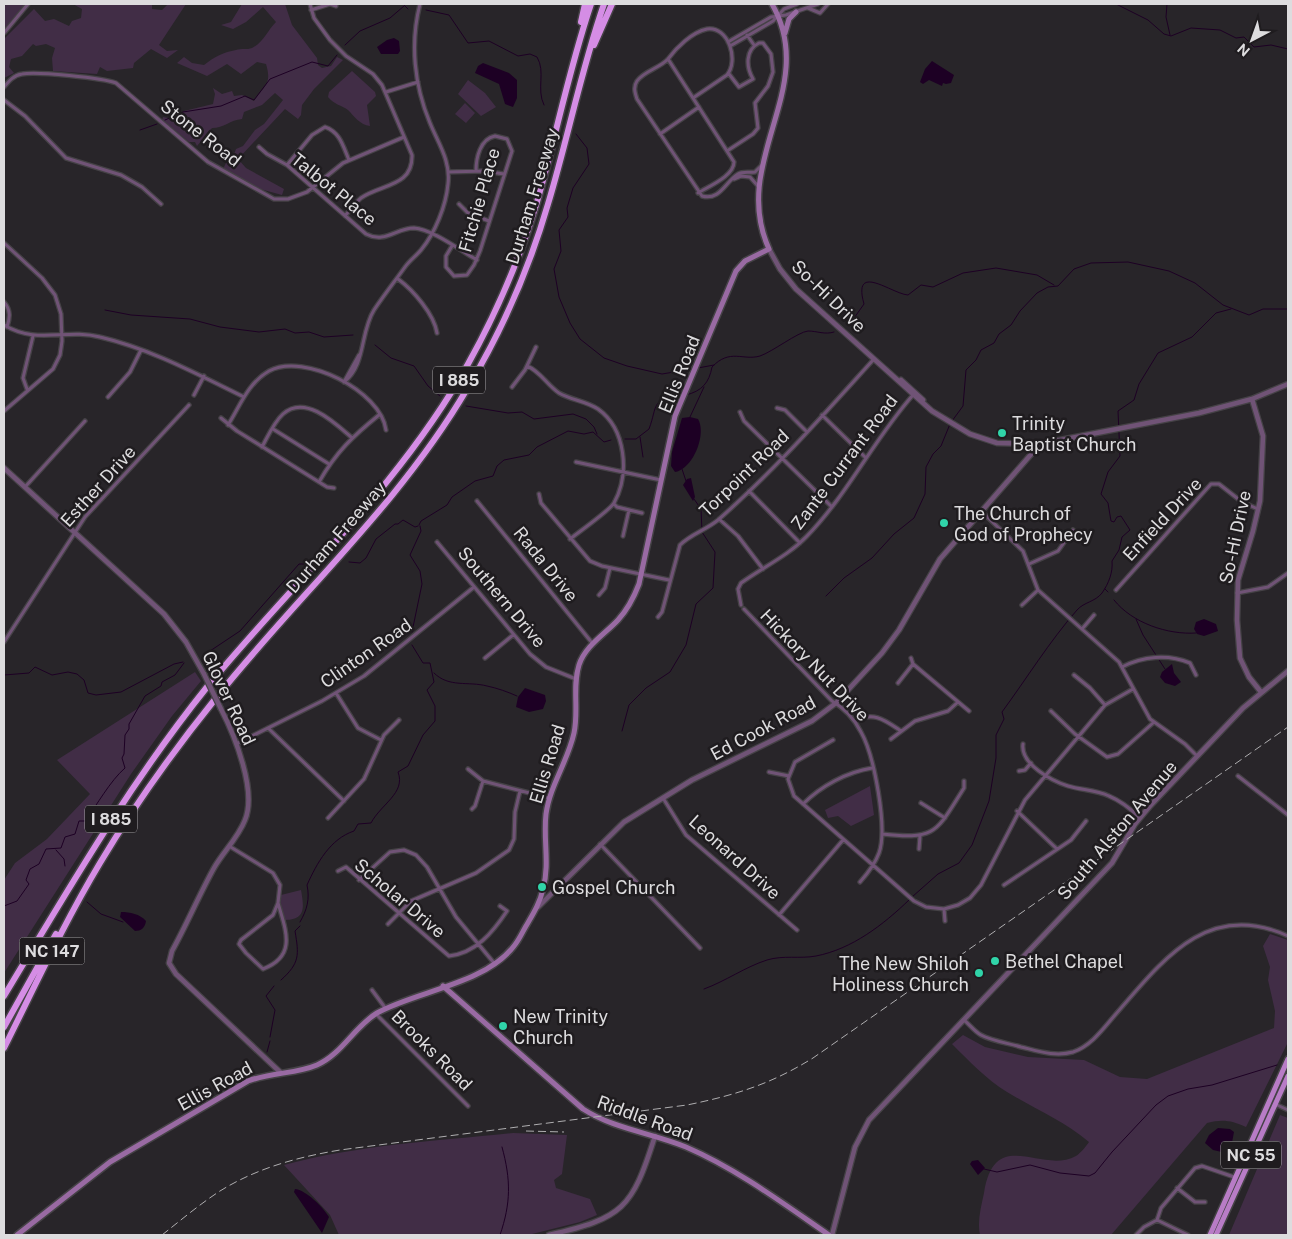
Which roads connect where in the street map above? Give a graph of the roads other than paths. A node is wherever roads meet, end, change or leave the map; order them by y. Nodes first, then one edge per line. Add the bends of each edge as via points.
1 (28, 4) edge
2 (310, 4) edge
3 (420, 4) edge
4 (585, 4) edge
5 (591, 4) edge
6 (604, 4) edge
7 (612, 4) edge
8 (772, 4) edge
9 (797, 4) edge
10 (818, 4) edge
11 (828, 4) edge
12 (336, 6) dead end
13 (807, 8) junction
14 (311, 10) junction
15 (796, 12) junction
16 (778, 15) junction
17 (4, 33) edge
18 (785, 33) junction
19 (747, 35) junction
20 (729, 44) junction
21 (754, 45) junction
22 (668, 59) junction
23 (571, 69) junction
24 (729, 74) junction
25 (418, 82) junction
26 (4, 87) edge
27 (386, 92) junction
28 (693, 98) junction
29 (4, 100) edge
30 (573, 106) junction
31 (698, 107) junction
32 (660, 134) junction
33 (404, 137) junction
34 (259, 147) dead end
35 (727, 151) junction
36 (349, 160) junction
37 (287, 165) junction
38 (762, 165) junction
39 (119, 167) dead end
40 (476, 171) junction
41 (448, 172) junction
42 (117, 174) junction
43 (504, 174) junction
44 (731, 181) junction
45 (758, 186) junction
46 (314, 188) junction
47 (698, 193) junction
48 (161, 204) dead end
49 (459, 204) dead end
50 (345, 216) junction
51 (489, 221) junction
52 (432, 234) junction
53 (4, 243) edge
54 (452, 246) junction
55 (769, 249) junction
56 (477, 260) junction
57 (398, 278) junction
58 (4, 302) edge
59 (5, 326) edge
60 (437, 333) dead end
61 (62, 335) junction
62 (33, 336) junction
63 (536, 347) dead end
64 (141, 350) junction
65 (875, 359) junction
66 (527, 366) junction
67 (204, 376) junction
68 (344, 382) junction
69 (1288, 384) edge
70 (512, 387) dead end
71 (27, 389) junction
72 (194, 395) dead end
73 (913, 395) junction
74 (108, 397) dead end
75 (244, 397) junction
76 (1252, 399) junction
77 (188, 405) dead end
78 (777, 408) dead end
79 (4, 411) edge
80 (740, 412) dead end
81 (379, 415) junction
82 (822, 416) junction
83 (221, 418) dead end
84 (85, 421) dead end
85 (946, 421) junction
86 (228, 425) junction
87 (272, 429) junction
88 (386, 430) dead end
89 (807, 432) junction
90 (351, 437) junction
91 (1040, 444) junction
92 (262, 447) junction
93 (781, 458) junction
94 (865, 458) junction
95 (576, 462) dead end
96 (329, 464) junction
97 (4, 468) edge
98 (622, 472) junction
99 (661, 480) junction
100 (319, 482) junction
101 (25, 487) junction
102 (334, 488) dead end
103 (749, 490) junction
104 (539, 494) dead end
105 (478, 501) dead end
106 (614, 504) junction
107 (832, 508) junction
108 (1258, 508) junction
109 (629, 510) junction
110 (982, 511) junction
111 (642, 513) dead end
112 (719, 519) junction
113 (1073, 530) dead end
114 (75, 532) junction
115 (624, 536) dead end
116 (570, 539) junction
117 (437, 542) dead end
118 (800, 543) junction
119 (1029, 564) junction
120 (610, 568) junction
121 (762, 569) junction
122 (1288, 573) edge
123 (640, 575) junction
124 (669, 580) junction
125 (474, 587) junction
126 (1038, 590) junction
127 (1116, 590) dead end
128 (1237, 593) junction
129 (599, 595) dead end
130 (741, 604) dead end
131 (1022, 605) dead end
132 (744, 610) dead end
133 (1094, 616) dead end
134 (658, 617) dead end
135 (1082, 629) junction
136 (513, 635) junction
137 (4, 642) edge
138 (592, 644) junction
139 (486, 658) dead end
140 (911, 658) dead end
141 (914, 664) junction
142 (1122, 667) junction
143 (1288, 671) edge
144 (1074, 675) dead end
145 (1196, 675) dead end
146 (576, 678) junction
147 (898, 683) dead end
148 (1133, 689) junction
149 (1261, 692) junction
150 (336, 694) junction
151 (958, 702) junction
152 (836, 703) junction
153 (1105, 705) junction
154 (969, 711) dead end
155 (1051, 711) dead end
156 (398, 720) dead end
157 (855, 722) junction
158 (1154, 723) junction
159 (268, 728) junction
160 (901, 732) junction
161 (1078, 736) junction
162 (892, 739) dead end
163 (382, 740) junction
164 (833, 740) dead end
165 (238, 743) junction
166 (1023, 744) dead end
167 (1198, 756) junction
168 (1031, 763) junction
169 (872, 768) junction
170 (468, 769) dead end
171 (1019, 771) dead end
172 (769, 772) dead end
173 (1046, 775) junction
174 (789, 776) junction
175 (1238, 776) dead end
176 (483, 781) junction
177 (964, 781) dead end
178 (520, 791) junction
179 (549, 798) junction
180 (663, 798) junction
181 (344, 801) junction
182 (921, 802) dead end
183 (803, 804) junction
184 (472, 809) dead end
185 (1017, 811) junction
186 (1288, 815) edge
187 (328, 818) dead end
188 (945, 818) junction
189 (1140, 818) junction
190 (1086, 821) dead end
191 (882, 834) junction
192 (920, 836) junction
193 (843, 840) junction
194 (600, 844) junction
195 (228, 846) junction
196 (1057, 849) junction
197 (919, 850) dead end
198 (99, 864) junction
199 (873, 864) junction
200 (338, 871) dead end
201 (359, 880) junction
202 (860, 882) dead end
203 (1004, 885) dead end
204 (439, 888) junction
205 (278, 903) junction
206 (500, 906) dead end
207 (538, 907) junction
208 (944, 909) junction
209 (397, 914) junction
210 (273, 915) junction
211 (281, 915) junction
212 (779, 915) junction
213 (945, 921) dead end
214 (388, 924) dead end
215 (797, 930) dead end
216 (1288, 936) edge
217 (480, 943) junction
218 (700, 948) dead end
219 (495, 964) junction
220 (12, 982) joint
221 (443, 986) junction
222 (372, 990) dead end
223 (4, 994) edge
224 (386, 1009) junction
225 (376, 1014) junction
226 (964, 1019) junction
227 (4, 1027) edge
228 (4, 1048) edge
229 (1288, 1059) edge
230 (280, 1072) junction
231 (1288, 1076) edge
232 (1275, 1104) junction
233 (468, 1106) dead end
234 (1288, 1110) edge
235 (655, 1136) junction
236 (1234, 1177) junction
237 (1177, 1188) junction
238 (1205, 1202) dead end
239 (1157, 1220) junction
240 (17, 1235) edge
241 (549, 1235) edge
242 (831, 1235) edge
243 (1136, 1235) edge
244 (1188, 1235) edge
245 (1210, 1235) edge
246 (1216, 1235) edge

1 - 17 street
2 - 14 street
3 - 25 street via 414,40
4 - 23 highway
5 - 23 highway, Durham Freeway / I 885
6 - 30 highway, Durham Freeway / I 885
7 - 30 highway
8 - 16 main road
9 - 16 street
10 - 13 street
11 - 13 street via 820,13
12 - 14 street via 330,4
13 - 15 street
14 - 27 street via 330,40 346,56 373,74
15 - 16 street
15 - 18 main road via 789,19
16 - 18 main road
16 - 19 street
16 - 20 street via 753,26
18 - 38 main road via 787,72
19 - 20 street
19 - 21 street
20 - 22 street via 719,33 704,30 674,49
20 - 24 street via 732,51
21 - 24 street via 748,56 748,70 753,79 740,88
21 - 35 street via 763,43 770,52 772,76 755,104 758,122 755,133
22 - 28 street
22 - 32 street via 637,80 634,90
23 - 220 highway, Durham Freeway / I 885 via 541,188 519,254 488,326 450,394 379,494 253,633 164,744 87,856
24 - 28 street
25 - 27 street
25 - 41 street via 424,109 443,151
26 - 46 street, Stone Road via 13,77 30,73 111,81 208,162 263,194 274,199 288,199
27 - 33 street
28 - 31 street
29 - 42 street via 25,116 66,158
30 - 198 highway, Durham Freeway / I 885 via 550,199 524,275 491,347 456,408 388,501 253,653 202,716
31 - 32 street
31 - 35 street
32 - 47 street
33 - 36 street, Stone Road
33 - 50 street via 412,155 406,176 362,198
34 - 37 street, Talbot Place
35 - 47 street via 734,162 733,169
36 - 37 street via 339,136 325,126 312,135
36 - 46 street, Stone Road
37 - 46 street, Talbot Place
38 - 44 street via 754,172 739,174
38 - 45 main road
39 - 42 street
40 - 41 street
40 - 43 street
40 - 43 street, Fitchie Place via 476,160 485,141 501,136 507,139 512,151
41 - 52 street via 448,189
42 - 48 street via 136,183
43 - 51 street, Fitchie Place
44 - 45 street via 747,176 753,178
44 - 47 street via 715,196 706,197
45 - 55 main road via 761,224
46 - 50 street, Talbot Place
49 - 51 street via 468,213
50 - 52 street, Talbot Place via 373,238 386,238 414,228
51 - 56 street, Fitchie Place
52 - 54 street, Talbot Place
52 - 57 street
53 - 61 street via 50,286 61,314
54 - 56 street, Talbot Place
54 - 56 street, Fitchie Place via 445,262 454,276 466,275
55 - 65 street, So-Hi Drive via 796,289
55 - 99 main road, Ellis Road via 745,261 736,271 675,416
57 - 60 street via 435,324
57 - 68 street via 369,320 359,354
58 - 59 street via 9,316
59 - 62 street
61 - 62 street
61 - 64 street via 101,337
61 - 71 street via 57,363
62 - 71 street via 23,378
63 - 66 street
64 - 67 street
64 - 74 street via 130,372
65 - 73 street, So-Hi Drive
65 - 82 street, Torpoint Road
65 - 85 street, So-Hi Drive
66 - 70 street
66 - 98 street via 558,392 605,415 623,449
67 - 72 street
67 - 75 street
68 - 75 street via 307,367 288,365 264,375
68 - 81 street via 363,396
69 - 76 street
71 - 79 street
73 - 85 street, So-Hi Drive
73 - 94 street, Zante Currant Road
75 - 86 street
76 - 91 street, So-Hi Drive via 1199,413
76 - 108 street, So-Hi Drive via 1263,436
77 - 114 street, Esther Drive via 85,517
78 - 89 street via 785,410
80 - 93 street via 744,421
81 - 88 street
81 - 90 street
82 - 89 street, Torpoint Road
82 - 94 street
83 - 86 street
84 - 101 street
85 - 91 street, So-Hi Drive via 997,443
86 - 92 street
87 - 90 street via 284,413 301,406 319,413
87 - 92 street
87 - 96 street
89 - 93 street, Torpoint Road
90 - 96 street
91 - 110 street, Ed Cook Road
92 - 100 street
93 - 103 street, Torpoint Road
93 - 107 street
94 - 107 street, Zante Currant Road
95 - 98 street
96 - 100 street
97 - 101 street, Glover Road
98 - 99 street
98 - 106 street
99 - 123 main road, Ellis Road
100 - 102 street
101 - 114 street, Glover Road
103 - 112 street, Torpoint Road
103 - 118 street
104 - 116 street via 541,503
105 - 138 street, Rada Drive
106 - 109 street
106 - 116 street
107 - 118 street, Zante Currant Road
108 - 127 street, Enfield Drive via 1237,499 1219,484 1210,484
108 - 128 street, So-Hi Drive
109 - 111 street
109 - 115 street
110 - 119 street via 1020,547
110 - 152 street, Ed Cook Road via 937,564 888,646
112 - 121 street via 738,536
112 - 124 street, Torpoint Road via 680,545
113 - 119 street via 1058,551
114 - 137 street, Esther Drive
114 - 165 street, Glover Road, bridge via 164,614 186,642
116 - 120 street via 590,561
117 - 125 street, Southern Drive
118 - 121 street, Zante Currant Road
119 - 126 street
120 - 123 street
120 - 129 street via 605,588
121 - 130 street, Zante Currant Road via 741,583 738,589
122 - 128 street via 1268,587
123 - 124 street
123 - 138 main road, Ellis Road via 625,612
124 - 134 street, Torpoint Road
125 - 136 street, Southern Drive
125 - 150 street, Clinton Road via 380,664
126 - 131 street
126 - 135 street
128 - 149 street, So-Hi Drive via 1240,658
132 - 152 street, Hickory Nut Drive
133 - 135 street
135 - 142 street
136 - 139 street
136 - 146 street, Southern Drive via 542,664
138 - 146 main road, Ellis Road via 580,663
140 - 141 street
141 - 147 street
141 - 151 street
142 - 145 street via 1153,657 1190,663
142 - 148 street
143 - 149 street, South Alston Avenue
144 - 153 street
146 - 179 main road, Ellis Road via 575,730
148 - 153 street
148 - 158 street via 1143,710
149 - 167 street, South Alston Avenue
150 - 159 street, Clinton Road
150 - 163 street via 358,728
151 - 154 street
151 - 160 street via 948,711 915,721
152 - 157 street, Hickory Nut Drive
152 - 180 street, Ed Cook Road via 793,732 692,780
153 - 161 street
155 - 161 street
156 - 163 street
157 - 160 street via 864,717 877,717
157 - 169 street, Hickory Nut Drive via 863,734
158 - 161 street via 1111,757 1100,754
158 - 167 street
159 - 165 street, Clinton Road
159 - 181 street
160 - 162 street
161 - 173 street
163 - 181 street via 364,780
164 - 174 street via 795,762
165 - 195 street, Glover Road via 247,810 244,823
166 - 168 street via 1024,756
167 - 189 street, South Alston Avenue
168 - 171 street
168 - 173 street
169 - 183 street via 851,772
169 - 191 street, Hickory Nut Drive via 881,810
170 - 176 street
172 - 174 street
173 - 185 street
173 - 189 street via 1068,786 1112,797
174 - 183 street via 794,796
175 - 186 street
176 - 178 street
176 - 184 street
177 - 188 street via 964,788
178 - 179 street
178 - 204 street via 514,839 509,850 476,873
179 - 207 main road, Ellis Road via 547,866
180 - 194 street, Ed Cook Road via 624,822
180 - 212 street, Leonard Drive via 686,835
181 - 187 street
182 - 188 street
183 - 193 street
185 - 196 street
185 - 208 street via 977,892 965,902
188 - 192 street via 934,832
189 - 226 street, South Alston Avenue via 1112,864
190 - 196 street via 1071,840
191 - 192 street
191 - 199 street, Hickory Nut Drive via 879,853
192 - 197 street
193 - 199 street
193 - 212 street
194 - 207 street, Ed Cook Road
194 - 218 street
195 - 205 street via 276,876 280,885
195 - 230 street, Glover Road via 211,873 169,963 176,974
196 - 203 street
198 - 227 highway, I 885
198 - 228 highway, Durham Freeway / NC 147
199 - 202 street, Hickory Nut Drive
199 - 208 street via 914,901 926,907
200 - 201 street, Scholar Drive via 346,867
201 - 204 street via 383,856 404,850 421,859
201 - 209 street, Scholar Drive
204 - 209 street via 411,901
204 - 217 street via 456,917
205 - 210 street
205 - 211 street
206 - 217 street, Scholar Drive via 507,911
207 - 219 main road, Ellis Road via 514,947
208 - 213 street
209 - 214 street
209 - 217 street, Scholar Drive via 447,956
210 - 211 street
210 - 211 street via 239,944 263,969 273,965 286,949 287,932
212 - 215 street, Leonard Drive
216 - 226 street via 1241,926 1213,930 1188,940 1163,960 1090,1042 1072,1052 1048,1054 987,1037
217 - 219 street
219 - 221 main road, Ellis Road
220 - 223 highway, Durham Freeway / NC 147
221 - 224 main road, Ellis Road
221 - 235 main road, Riddle Road via 582,1109 617,1125
222 - 224 street
224 - 225 main road, Ellis Road
225 - 230 main road, Ellis Road via 328,1059 304,1070
225 - 233 street, Brooks Road
226 - 242 street, South Alston Avenue via 864,1126 851,1160
229 - 236 main road, NC 55
230 - 240 main road, Ellis Road via 248,1081 110,1162
231 - 232 main road, NC 55
232 - 234 street
232 - 246 main road, NC 55
235 - 241 street via 641,1180 621,1208 595,1224
235 - 242 main road, Riddle Road via 725,1167
236 - 237 street via 1202,1166 1188,1174
236 - 245 main road, NC 55
237 - 238 street via 1195,1202
237 - 239 street via 1161,1208
239 - 243 street
239 - 244 street

